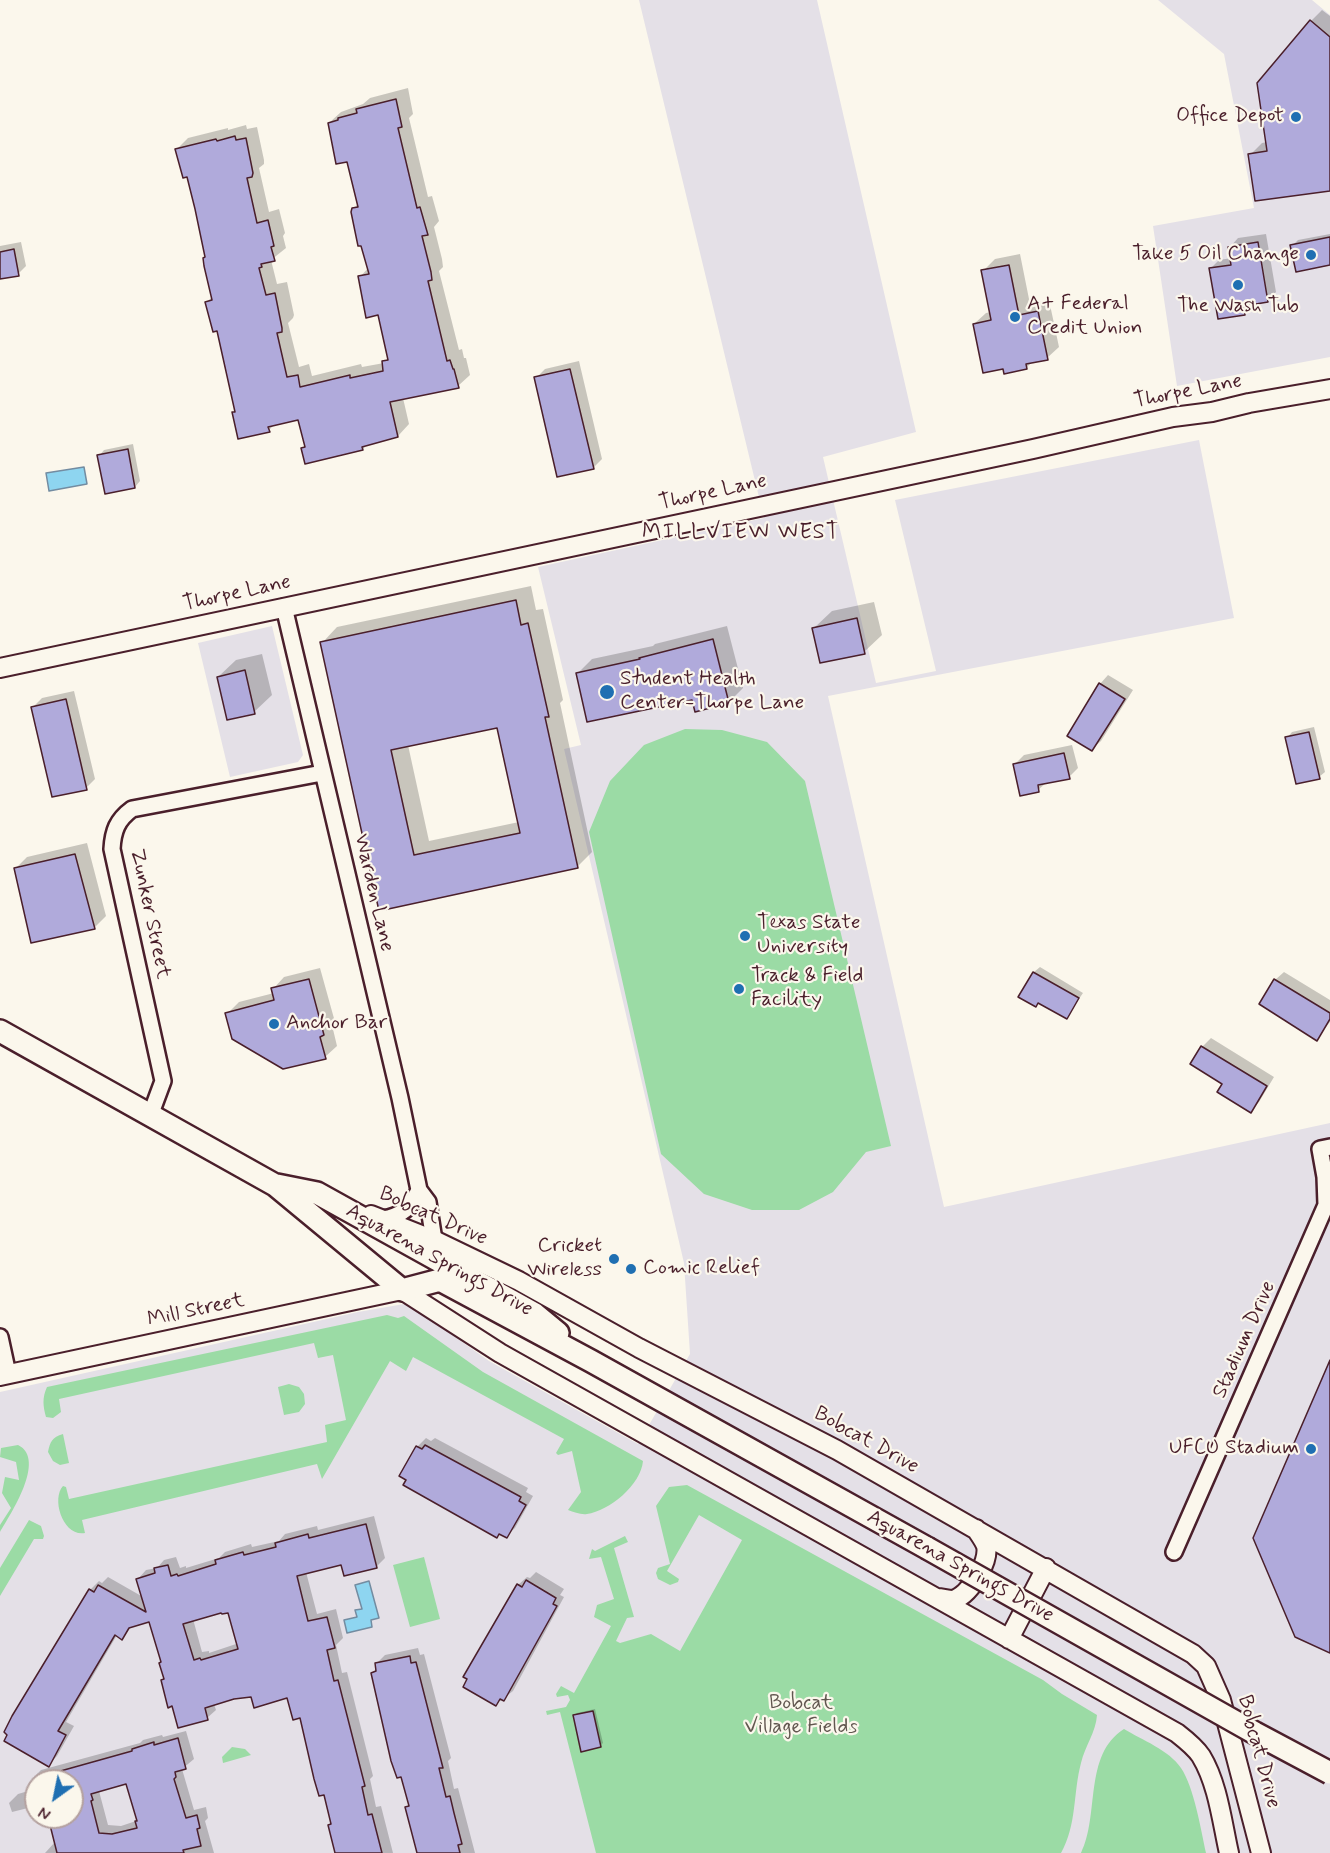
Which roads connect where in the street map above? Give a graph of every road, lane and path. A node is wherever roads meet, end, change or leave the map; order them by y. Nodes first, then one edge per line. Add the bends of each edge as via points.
1 (1330, 389) edge
2 (284, 607) junction
3 (0, 668) edge
4 (322, 773) junction
5 (0, 1031) edge
6 (150, 1116) junction
7 (1330, 1147) edge
8 (275, 1185) junction
9 (419, 1190) junction
10 (317, 1192) junction
11 (383, 1220) junction
12 (434, 1240) junction
13 (402, 1290) junction
14 (0, 1337) edge
15 (591, 1360) junction
16 (4, 1375) edge
17 (976, 1529) junction
18 (1174, 1552) dead end
19 (1046, 1568) junction
20 (936, 1597) junction
21 (1009, 1639) junction
22 (1330, 1773) edge
23 (1229, 1853) edge
24 (1261, 1853) edge

1 - 2 street, Thorpe Lane via 1173,417
2 - 3 street, Thorpe Lane
2 - 4 street, Warden Lane
4 - 6 street, Zunker Street via 132,809 116,826 112,849 163,1081
4 - 9 street, Warden Lane
5 - 6 main road, Aquarena Springs Drive
6 - 8 main road, Aquarena Springs Drive
7 - 18 street, Stadium Drive via 1320,1149 1326,1205 1322,1216
8 - 10 main road, Aquarena Springs Drive
8 - 13 main road, Aquarena Springs Drive
9 - 11 street via 401,1214
9 - 12 street, Warden Lane via 428,1202
10 - 11 street, Bobcat Drive
10 - 15 main road, Aquarena Springs Drive via 535,1314
11 - 12 street, Bobcat Drive
12 - 17 street, Bobcat Drive via 837,1450
13 - 15 main road, Aquarena Springs Drive via 440,1280
13 - 16 street, Mill Street
13 - 20 street via 500,1353
14 - 16 street
15 - 22 main road, Aquarena Springs Drive, bridge
17 - 19 street, Bobcat Drive
17 - 20 street via 986,1545 987,1558 970,1589 952,1600
19 - 21 street
19 - 24 street, Bobcat Drive via 1174,1641 1206,1666 1227,1721
20 - 21 street
21 - 23 street via 1177,1733 1191,1745 1201,1756 1214,1788

